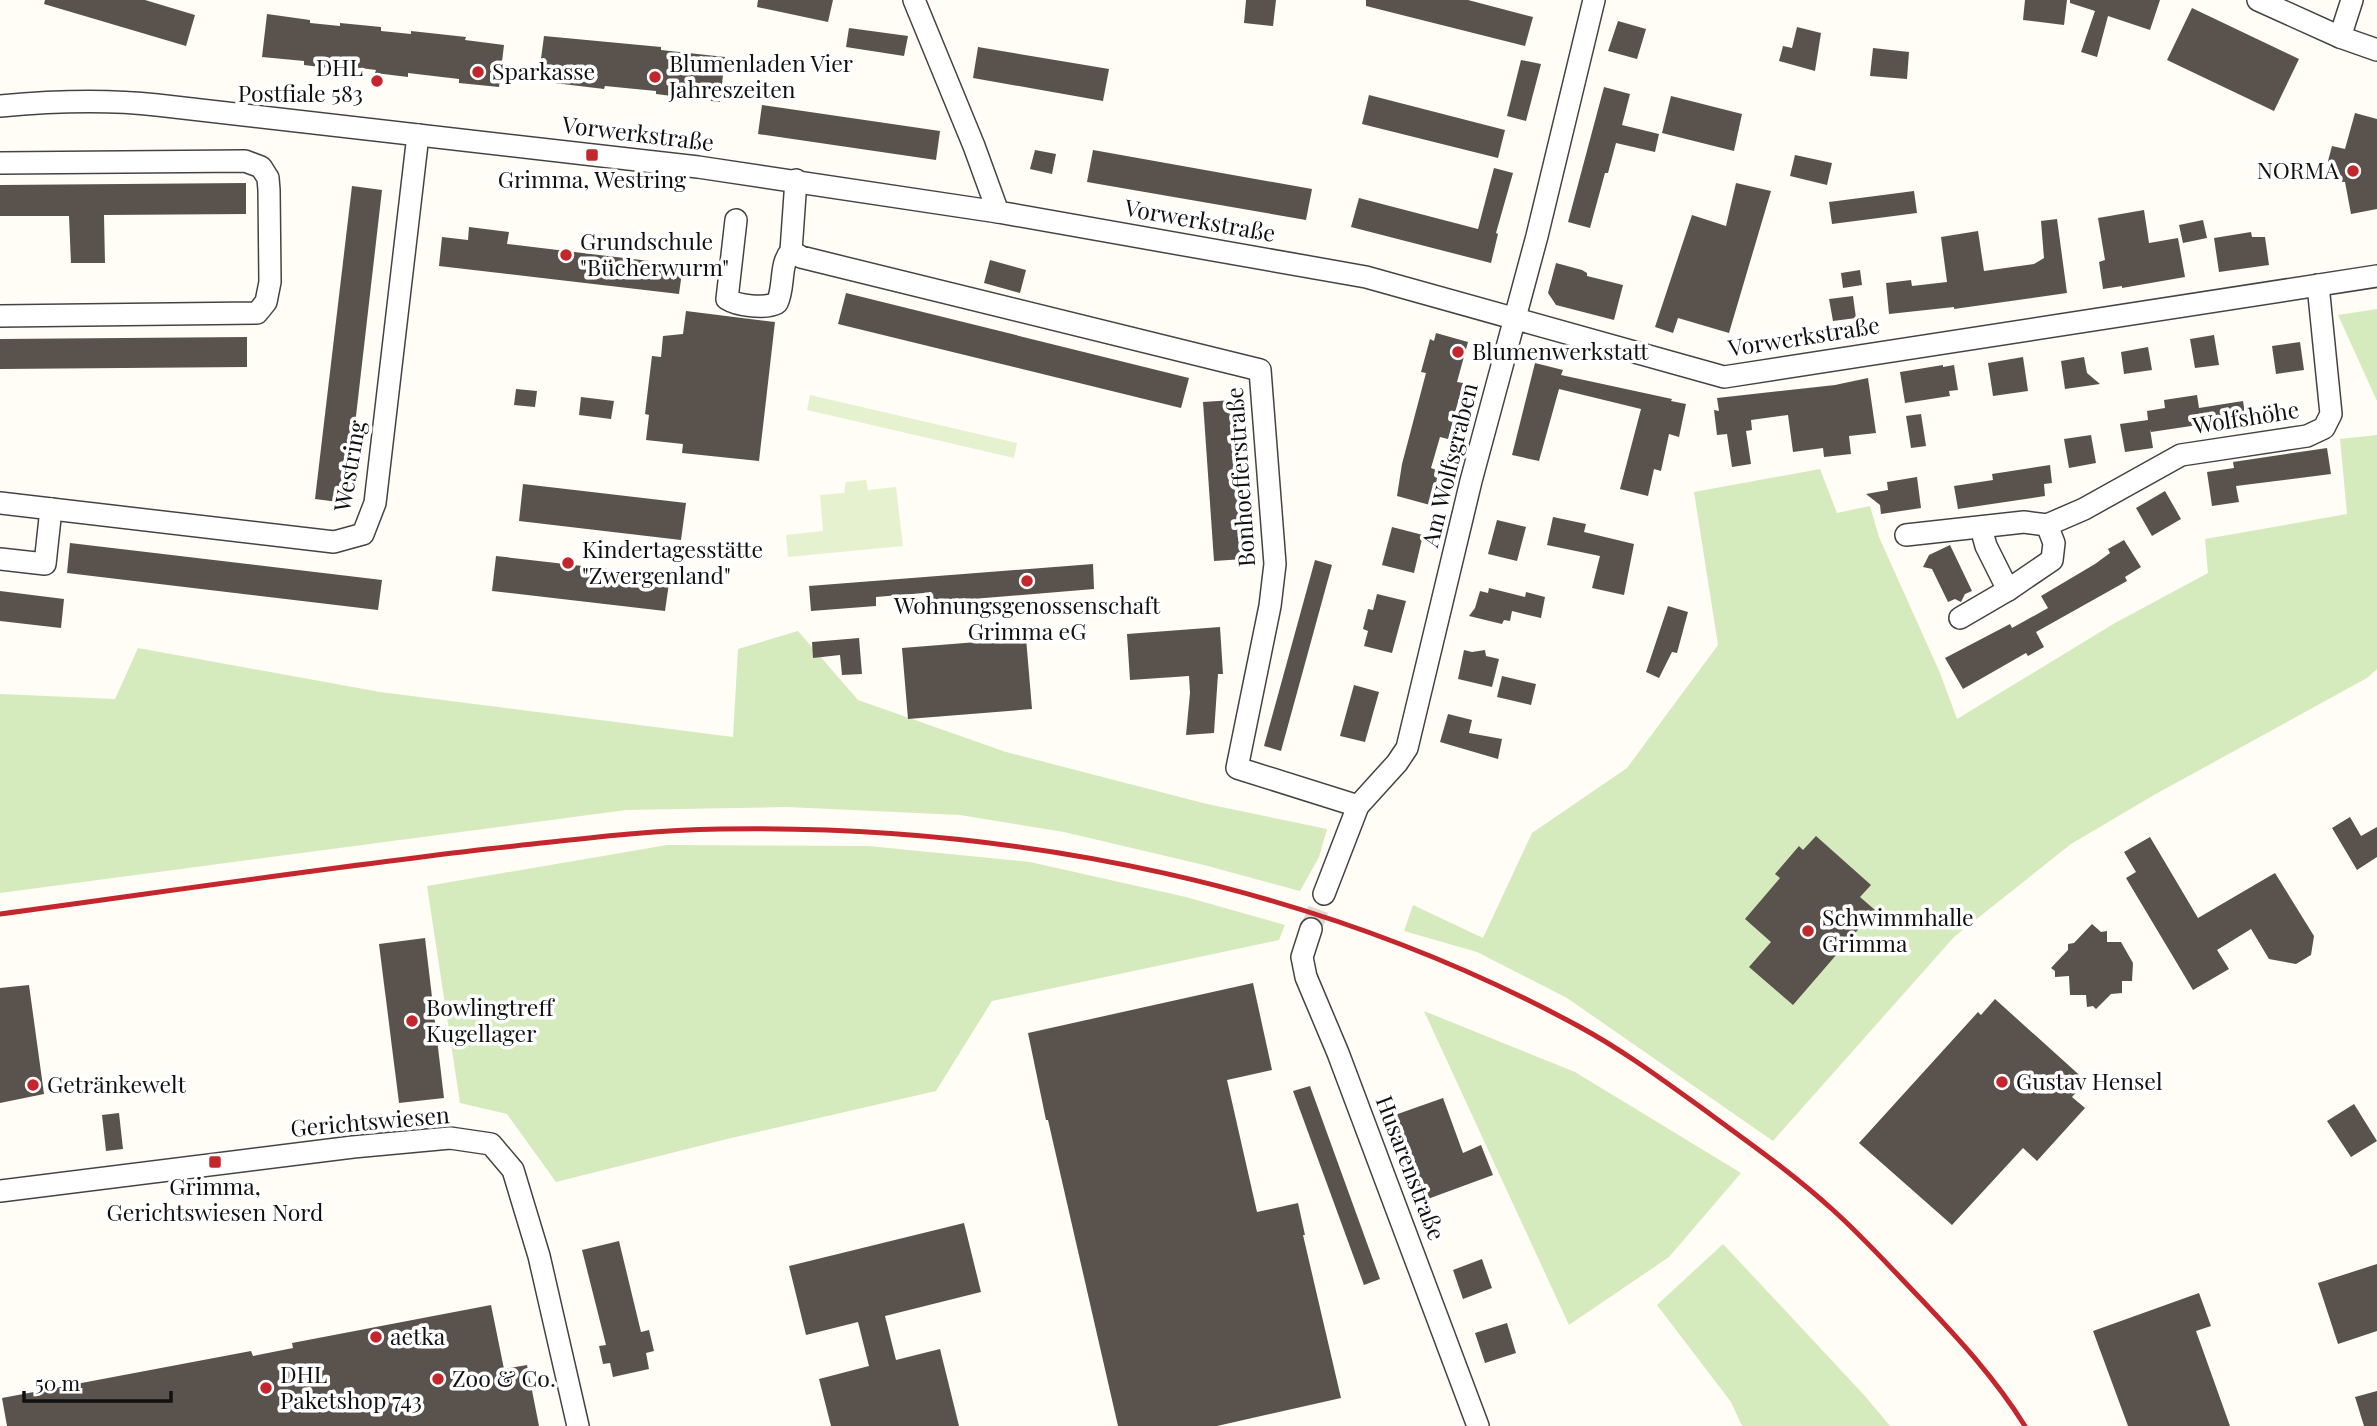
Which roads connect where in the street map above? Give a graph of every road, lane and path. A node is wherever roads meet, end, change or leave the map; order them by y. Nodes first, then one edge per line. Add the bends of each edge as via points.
1 (914, 0) edge
2 (1594, 0) edge
3 (2258, 0) edge
4 (2352, 0) edge
5 (2340, 37) junction
6 (2377, 50) edge
7 (0, 106) edge
8 (418, 135) junction
9 (0, 163) edge
10 (796, 180) junction
11 (998, 212) junction
12 (736, 220) dead end
13 (790, 251) junction
14 (2377, 276) edge
15 (2318, 285) junction
16 (0, 316) edge
17 (1515, 318) junction
18 (0, 503) edge
19 (51, 509) junction
20 (2046, 525) junction
21 (1981, 528) junction
22 (1906, 535) dead end
23 (0, 559) edge
24 (2008, 590) junction
25 (1960, 618) dead end
26 (1358, 806) junction
27 (1324, 894) tunnel mouth
28 (1311, 929) tunnel mouth
29 (0, 1191) edge
30 (1476, 1424) edge
31 (578, 1426) edge

1 - 11 street
2 - 17 street, Am Wolfsgraben
3 - 5 street
4 - 5 street
5 - 6 street
7 - 8 street, Vorwerkstraße via 117,101
8 - 10 street, Vorwerkstraße
8 - 19 street, Westring via 375,503 363,534 334,542
9 - 16 street via 245,161 261,167 269,190 270,282 266,302 257,313
10 - 11 street, Vorwerkstraße
10 - 13 street
11 - 17 street, Vorwerkstraße via 1366,277
12 - 13 street via 727,299 732,302 777,303
13 - 26 street, Bonhoefferstraße via 1260,370 1275,564 1237,768
14 - 15 street, Vorwerkstraße
15 - 17 street, Vorwerkstraße via 1724,377
15 - 20 street, Wolfshöhe via 2331,414 2324,428 2307,436 2181,455
17 - 26 street, Am Wolfsgraben via 1407,748
18 - 19 street, Westring
19 - 23 street via 45,564
20 - 21 street, Wolfshöhe via 2025,522
20 - 24 street via 2054,543 2052,560
21 - 22 street, Wolfshöhe
21 - 24 street
24 - 25 street
26 - 27 street
28 - 30 street, Husarenstraße via 1302,957 1306,977
29 - 31 street, Gerichtswiesen via 450,1138 491,1144 513,1170 539,1256

